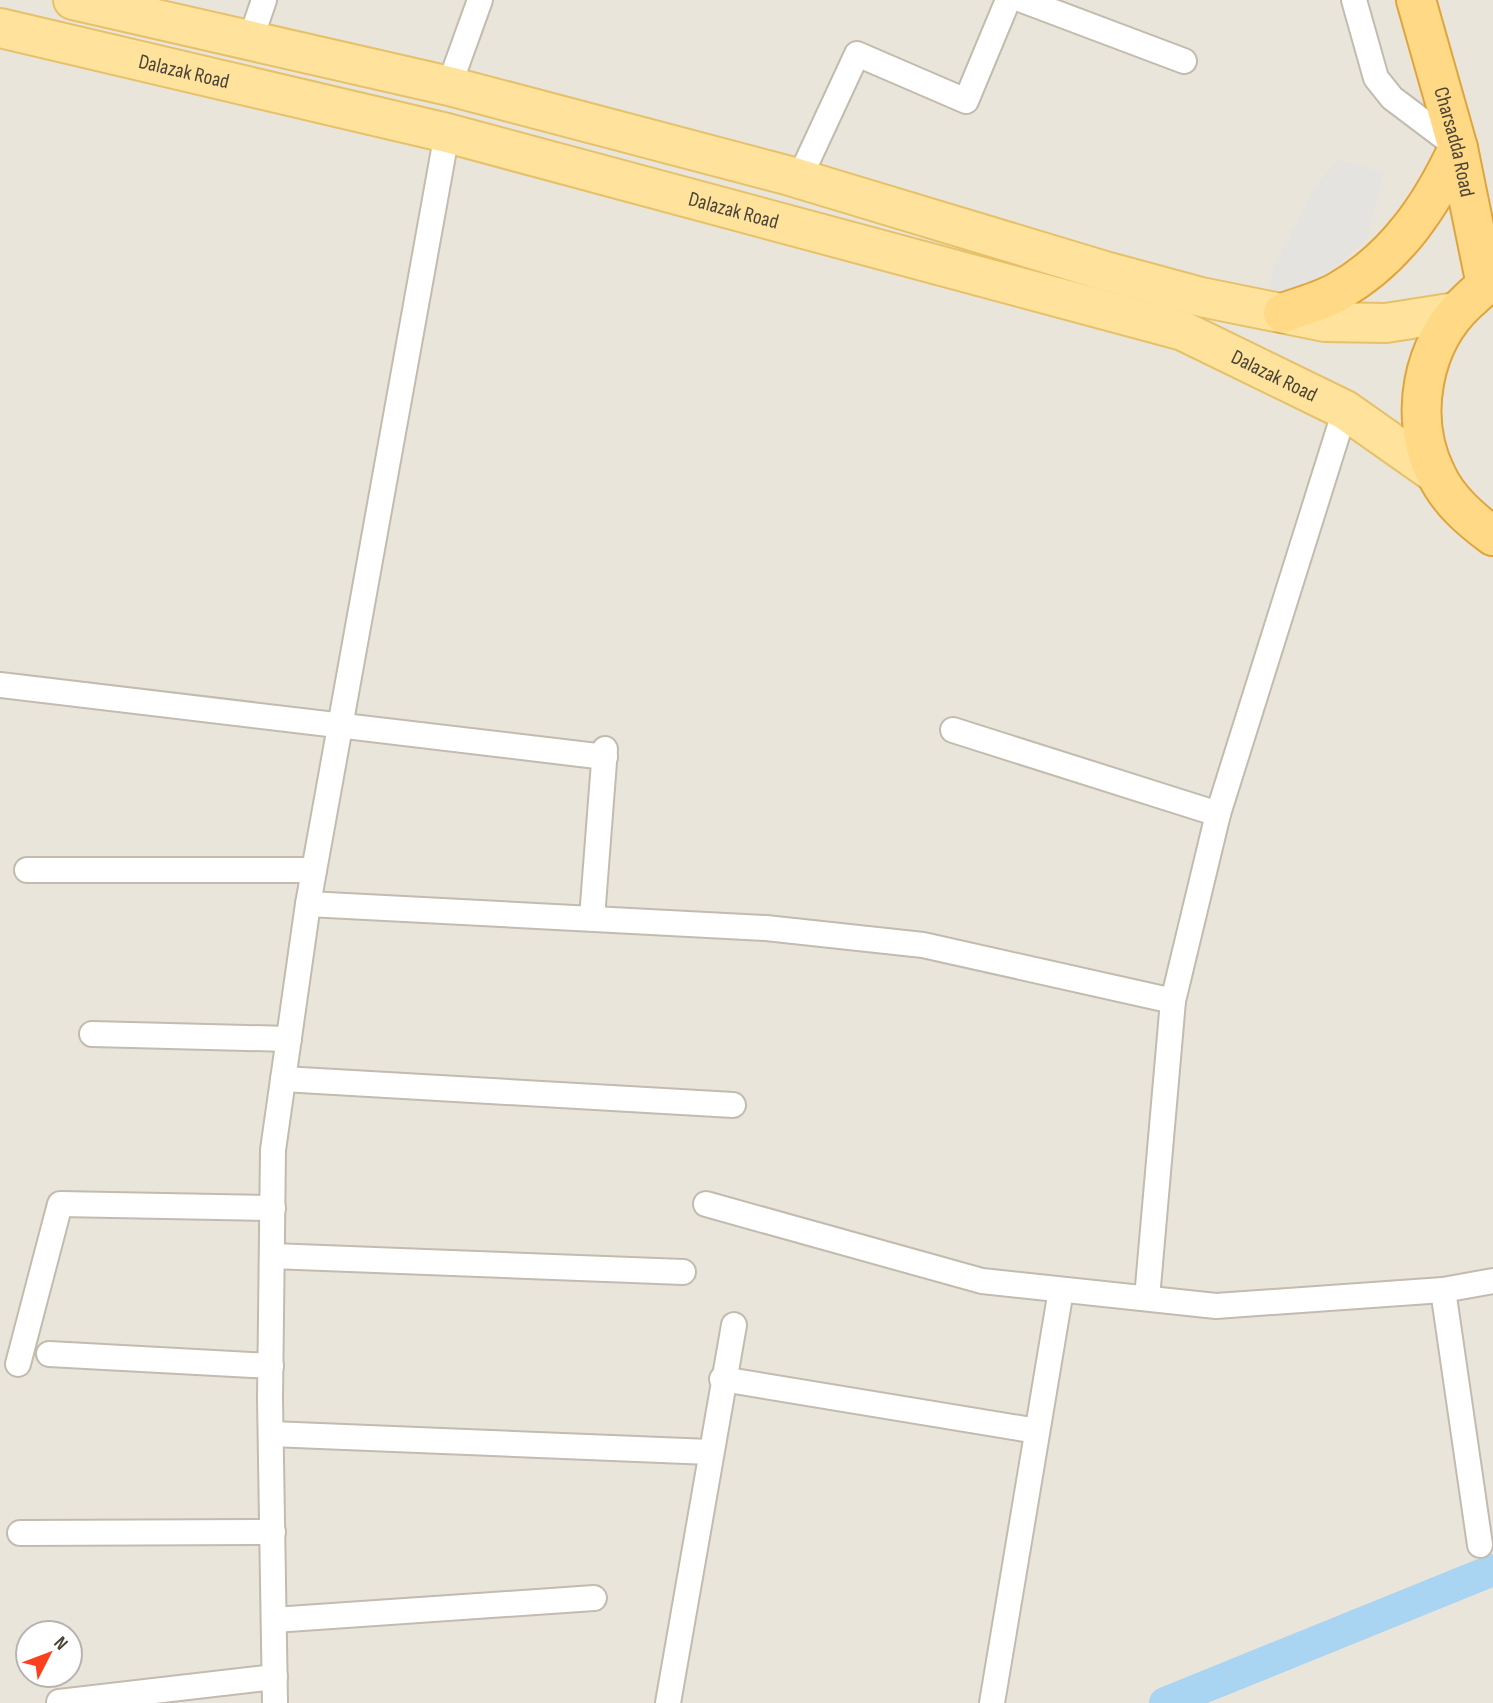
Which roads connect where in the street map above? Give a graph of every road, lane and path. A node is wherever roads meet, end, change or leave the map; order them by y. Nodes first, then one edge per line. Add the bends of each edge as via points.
1 (74, 0) edge
2 (264, 0) edge
3 (480, 0) edge
4 (1008, 0) edge
5 (1022, 0) edge
6 (1353, 0) edge
7 (1416, 0) edge
8 (126, 12) junction
9 (0, 29) edge
10 (250, 41) junction
11 (117, 56) junction
12 (1184, 61) dead end
13 (449, 86) junction
14 (447, 133) junction
15 (1458, 148) junction
16 (799, 179) junction
17 (1490, 283) edge
18 (1456, 312) junction
19 (1283, 313) junction
20 (1345, 410) junction
21 (1436, 474) junction
22 (1493, 536) edge
23 (0, 685) edge
24 (340, 726) junction
25 (953, 730) dead end
26 (1218, 814) junction
27 (27, 870) dead end
28 (314, 870) junction
29 (308, 904) junction
30 (592, 918) junction
31 (1173, 1001) junction
32 (92, 1034) dead end
33 (289, 1040) junction
34 (283, 1079) junction
35 (733, 1105) dead end
36 (706, 1204) dead end
37 (273, 1208) junction
38 (272, 1256) junction
39 (683, 1272) dead end
40 (1493, 1281) edge
41 (1061, 1290) junction
42 (1443, 1290) junction
43 (1147, 1298) junction
44 (734, 1325) dead end
45 (49, 1354) dead end
46 (18, 1364) dead end
47 (271, 1366) junction
48 (722, 1379) junction
49 (1037, 1431) junction
50 (271, 1434) junction
51 (710, 1452) junction
52 (273, 1532) junction
53 (20, 1533) dead end
54 (1480, 1545) dead end
55 (594, 1598) dead end
56 (274, 1620) junction
57 (275, 1677) junction
58 (59, 1702) edge
59 (275, 1703) edge
60 (668, 1703) edge
61 (992, 1703) edge

1 - 8 main road
2 - 10 street
3 - 13 street
4 - 16 street via 966,101 857,54
5 - 12 street
6 - 15 street via 1376,78 1392,97
7 - 15 highway, Charsadda Road
8 - 10 main road
8 - 11 main road
9 - 11 main road, Dalazak Road
10 - 13 main road
11 - 14 main road, Dalazak Road
13 - 14 main road
13 - 16 main road
14 - 20 main road, Dalazak Road via 1184,331
14 - 24 street
15 - 17 highway, Charsadda Road
15 - 19 highway via 1428,205 1405,237 1377,264 1338,292
16 - 19 main road via 1117,275
17 - 18 highway
18 - 19 main road via 1386,323 1325,322
18 - 21 highway via 1433,349 1422,390 1423,433
20 - 21 main road, Dalazak Road
20 - 26 street
21 - 22 highway via 1464,514
23 - 24 street
24 - 28 street
24 - 30 street via 605,753
25 - 26 street
26 - 31 street
27 - 28 street
28 - 29 street
29 - 30 street
29 - 33 street
30 - 31 street via 766,928 923,945
31 - 43 street
32 - 33 street
33 - 34 street
34 - 35 street
34 - 37 street via 273,1150
36 - 41 street via 982,1282
37 - 38 street
37 - 46 street via 60,1204
38 - 39 street
38 - 47 street
40 - 42 street
41 - 43 street
41 - 49 street
42 - 43 street via 1216,1306
42 - 54 street
44 - 48 street
45 - 47 street
47 - 50 street
48 - 49 street
48 - 51 street
49 - 61 street
50 - 51 street
50 - 52 street
51 - 60 street
52 - 53 street
52 - 56 street
55 - 56 street
56 - 57 street
57 - 58 street
57 - 59 street

